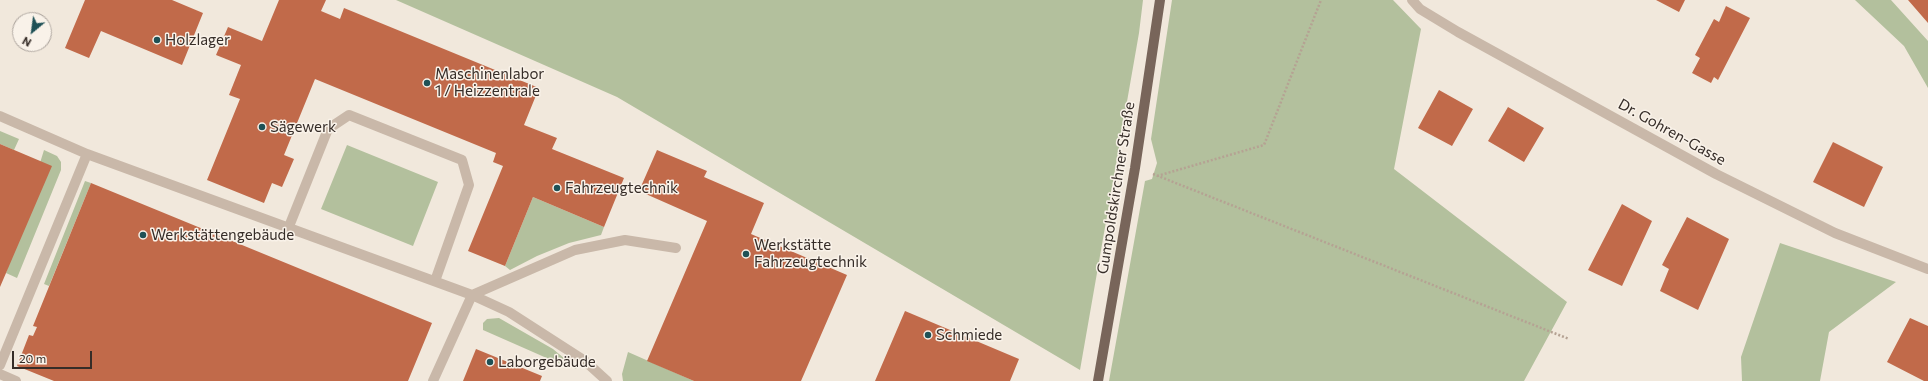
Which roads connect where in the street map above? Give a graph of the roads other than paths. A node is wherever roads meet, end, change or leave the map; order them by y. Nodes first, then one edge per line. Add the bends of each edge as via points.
1 (1160, 0) edge
2 (1412, 0) edge
3 (0, 116) edge
4 (87, 154) junction
5 (288, 229) junction
6 (676, 248) dead end
7 (1928, 270) edge
8 (435, 281) junction
9 (472, 295) junction
10 (0, 365) edge
11 (0, 374) edge
12 (16, 381) edge
13 (433, 381) edge
14 (608, 381) edge
15 (1098, 381) edge

1 - 15 main road, Gumpoldskirchner Straße via 1135,168
2 - 7 street, Dr. Gohren-Gasse via 1420,9 1458,32 1716,174 1835,232
3 - 4 street
4 - 5 street
4 - 10 street
5 - 8 street
5 - 8 street via 328,129 349,115 462,160 470,185
6 - 9 street via 625,240 575,250
8 - 9 street
9 - 13 street
9 - 14 street via 522,320 585,361
11 - 12 street

